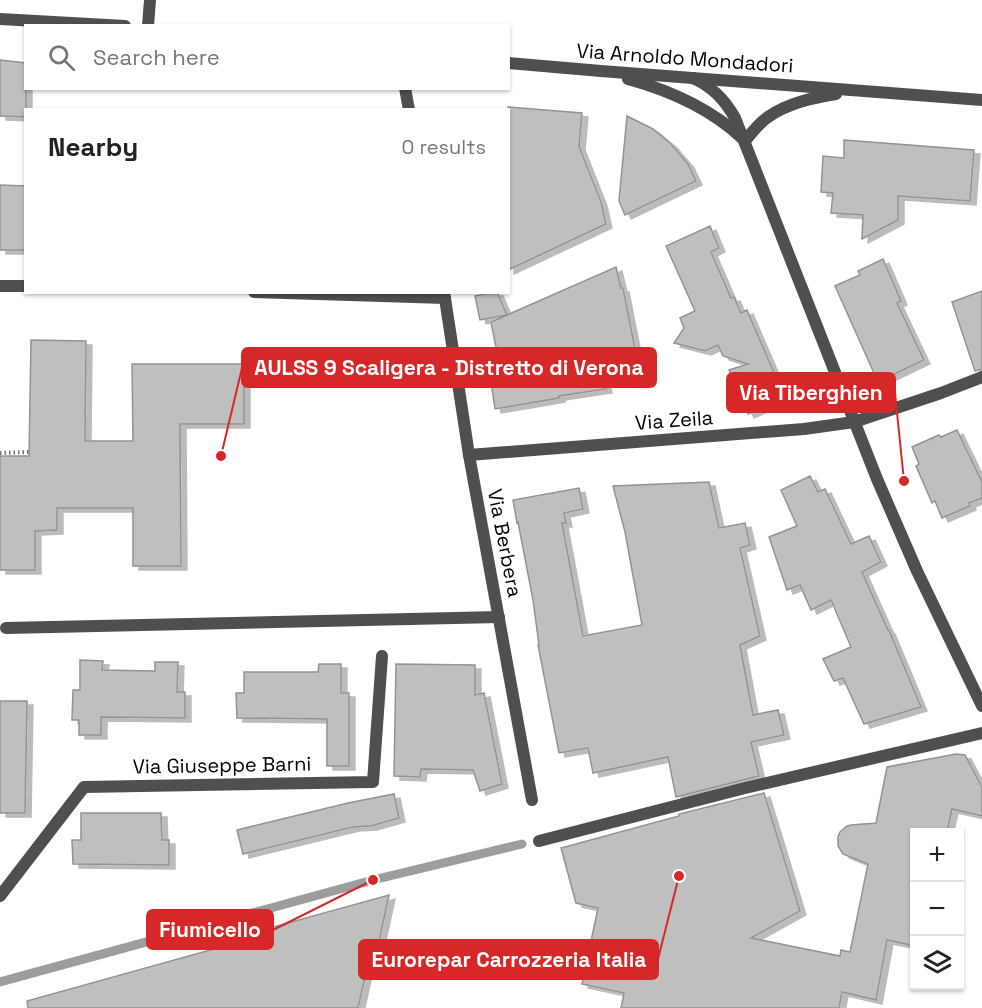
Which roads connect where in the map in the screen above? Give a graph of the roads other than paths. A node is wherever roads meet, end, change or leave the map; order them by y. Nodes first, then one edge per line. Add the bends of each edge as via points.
1 (150, 0) edge
2 (0, 19) edge
3 (89, 24) edge
4 (148, 24) edge
5 (510, 63) edge
6 (601, 71) junction
7 (693, 78) junction
8 (405, 90) edge
9 (858, 91) junction
10 (982, 100) edge
11 (409, 108) edge
12 (745, 141) junction
13 (0, 286) edge
14 (24, 286) edge
15 (381, 294) edge
16 (444, 295) edge
17 (982, 377) edge
18 (854, 422) junction
19 (469, 455) junction
20 (500, 617) junction
21 (6, 628) dead end
22 (382, 656) dead end
23 (982, 706) edge
24 (982, 733) edge
25 (532, 800) dead end
26 (539, 841) dead end
27 (0, 896) edge

1 - 4 street
2 - 3 street
5 - 6 street, Via Arnoldo Mondadori
6 - 7 street, Via Arnoldo Mondadori
6 - 12 street via 672,94 706,112
7 - 9 street, Via Arnoldo Mondadori
7 - 12 street via 724,101
8 - 11 street
9 - 10 street
9 - 12 street via 787,106 756,127
12 - 18 street
13 - 14 street
15 - 16 street
16 - 19 street, Via Berbera
17 - 18 street, Via Zeila
18 - 19 street, Via Zeila
18 - 23 street via 917,571
19 - 20 street, Via Berbera
20 - 21 street
20 - 25 street, Via Berbera
22 - 27 street, Via Giuseppe Barni via 373,782 84,787
24 - 26 street

